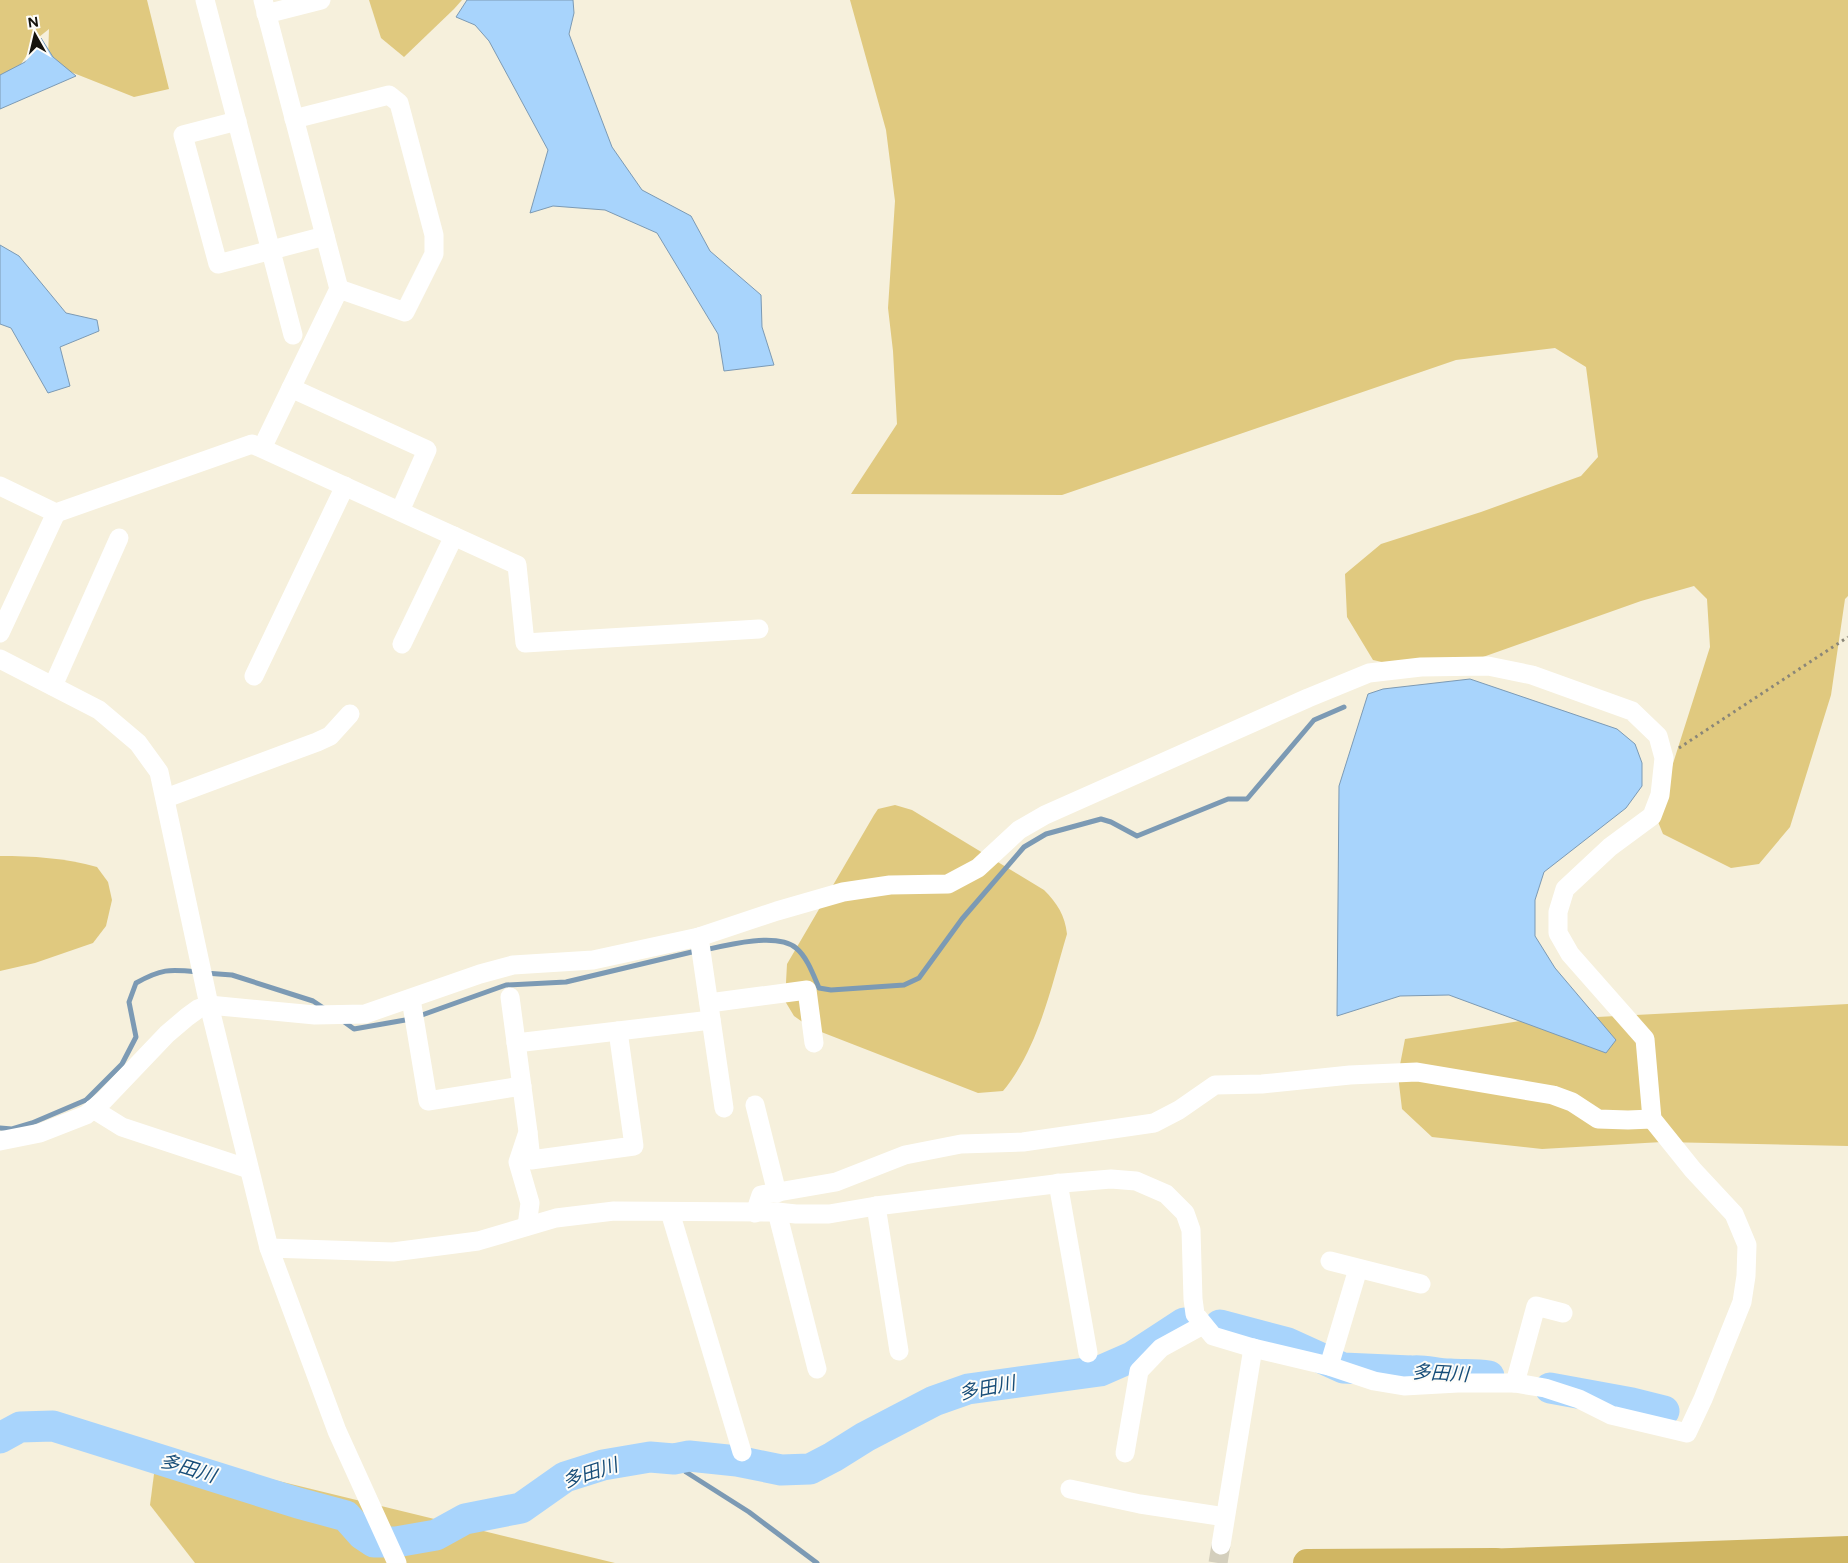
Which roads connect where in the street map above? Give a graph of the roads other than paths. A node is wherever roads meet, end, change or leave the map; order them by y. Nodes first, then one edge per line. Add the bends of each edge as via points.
1 (321, 0) edge
2 (211, 1) edge
3 (265, 7) edge
4 (294, 119) junction
5 (237, 121) junction
6 (325, 236) junction
7 (271, 251) junction
8 (339, 290) junction
9 (293, 335) dead end
10 (291, 388) junction
11 (262, 448) junction
12 (0, 486) edge
13 (345, 486) junction
14 (400, 511) junction
15 (56, 513) junction
16 (454, 536) junction
17 (119, 538) dead end
18 (760, 629) dead end
19 (0, 633) edge
20 (402, 644) dead end
21 (0, 659) edge
22 (254, 676) dead end
23 (53, 686) junction
24 (350, 714) dead end
25 (166, 798) junction
26 (699, 937) junction
27 (510, 997) dead end
28 (411, 999) junction
29 (208, 1005) junction
30 (710, 1012) junction
31 (618, 1031) junction
32 (516, 1043) junction
33 (814, 1043) dead end
34 (522, 1086) junction
35 (755, 1105) dead end
36 (93, 1108) junction
37 (724, 1108) dead end
38 (1652, 1119) junction
39 (528, 1132) junction
40 (0, 1141) edge
41 (250, 1169) junction
42 (1058, 1183) junction
43 (777, 1193) junction
44 (876, 1206) junction
45 (670, 1212) junction
46 (777, 1212) junction
47 (755, 1213) junction
48 (528, 1226) junction
49 (269, 1248) junction
50 (1330, 1261) dead end
51 (1358, 1269) junction
52 (1421, 1284) dead end
53 (1563, 1313) dead end
54 (1203, 1325) junction
55 (1252, 1348) junction
56 (899, 1351) dead end
57 (1088, 1353) dead end
58 (1329, 1366) junction
59 (817, 1369) dead end
60 (1515, 1383) junction
61 (742, 1452) dead end
62 (1125, 1453) dead end
63 (1070, 1489) dead end
64 (1225, 1517) junction
65 (1221, 1545) tunnel mouth
66 (1848, 1550) edge
67 (1489, 1562) edge
68 (397, 1563) edge
69 (1307, 1563) edge

1 - 3 street
2 - 5 street
3 - 4 street
4 - 6 street
4 - 8 street via 389,95 399,103 434,235 434,254 405,312
5 - 7 street
5 - 7 street via 183,135 218,264
6 - 7 street
6 - 8 street
7 - 9 street
8 - 10 street
10 - 11 street
10 - 14 street via 427,450
11 - 13 street
11 - 15 street via 252,444
12 - 15 street
13 - 14 street
13 - 22 street
14 - 16 street
15 - 19 street
16 - 18 street via 517,565 526,643
16 - 20 street
17 - 23 street
21 - 23 street
23 - 25 street via 99,710 138,743 160,772
24 - 25 street via 330,736 317,742
25 - 29 street
26 - 28 street via 593,960 514,965
26 - 30 street
26 - 38 street via 843,892 948,884 978,868 1018,830 1045,815 1369,673 1421,667 1488,666 1532,675 1632,711 1658,736 1664,758 1660,795 1652,816 1610,847 1565,890 1558,912 1558,933 1570,954 1645,1039
27 - 32 street
28 - 29 street via 365,1014 315,1015
28 - 34 street via 428,1101
29 - 36 street via 198,1009 167,1034
29 - 41 street
30 - 31 street
30 - 33 street via 808,990
30 - 37 street
31 - 32 street
31 - 39 street via 634,1146 531,1160
32 - 34 street
34 - 39 street
35 - 43 street
36 - 40 street via 86,1115 40,1133
36 - 41 street via 122,1128
38 - 43 street via 1598,1118 1554,1094 1417,1072 1215,1085 1154,1123 1023,1142 961,1144 905,1155 836,1182
38 - 60 street via 1734,1214 1747,1245 1742,1302 1687,1433 1611,1416 1579,1399 1546,1388
39 - 48 street via 518,1162 530,1203
41 - 49 street
42 - 44 street
42 - 54 street via 1111,1179 1136,1181 1166,1194 1185,1213 1191,1230 1195,1314
42 - 57 street
43 - 47 street via 761,1195
44 - 46 street via 829,1214
44 - 56 street
45 - 47 street
45 - 48 street via 614,1211 556,1218
45 - 61 street
46 - 47 street
46 - 59 street
48 - 49 street via 478,1241 393,1252
49 - 68 street via 337,1431
50 - 51 street
51 - 52 street
51 - 58 street
53 - 60 street via 1536,1306
54 - 55 street via 1213,1336
54 - 62 street via 1161,1348 1139,1371
55 - 58 street
55 - 64 street
58 - 60 street via 1374,1381 1404,1386
63 - 64 street
64 - 65 street
66 - 67 highway
67 - 69 highway

